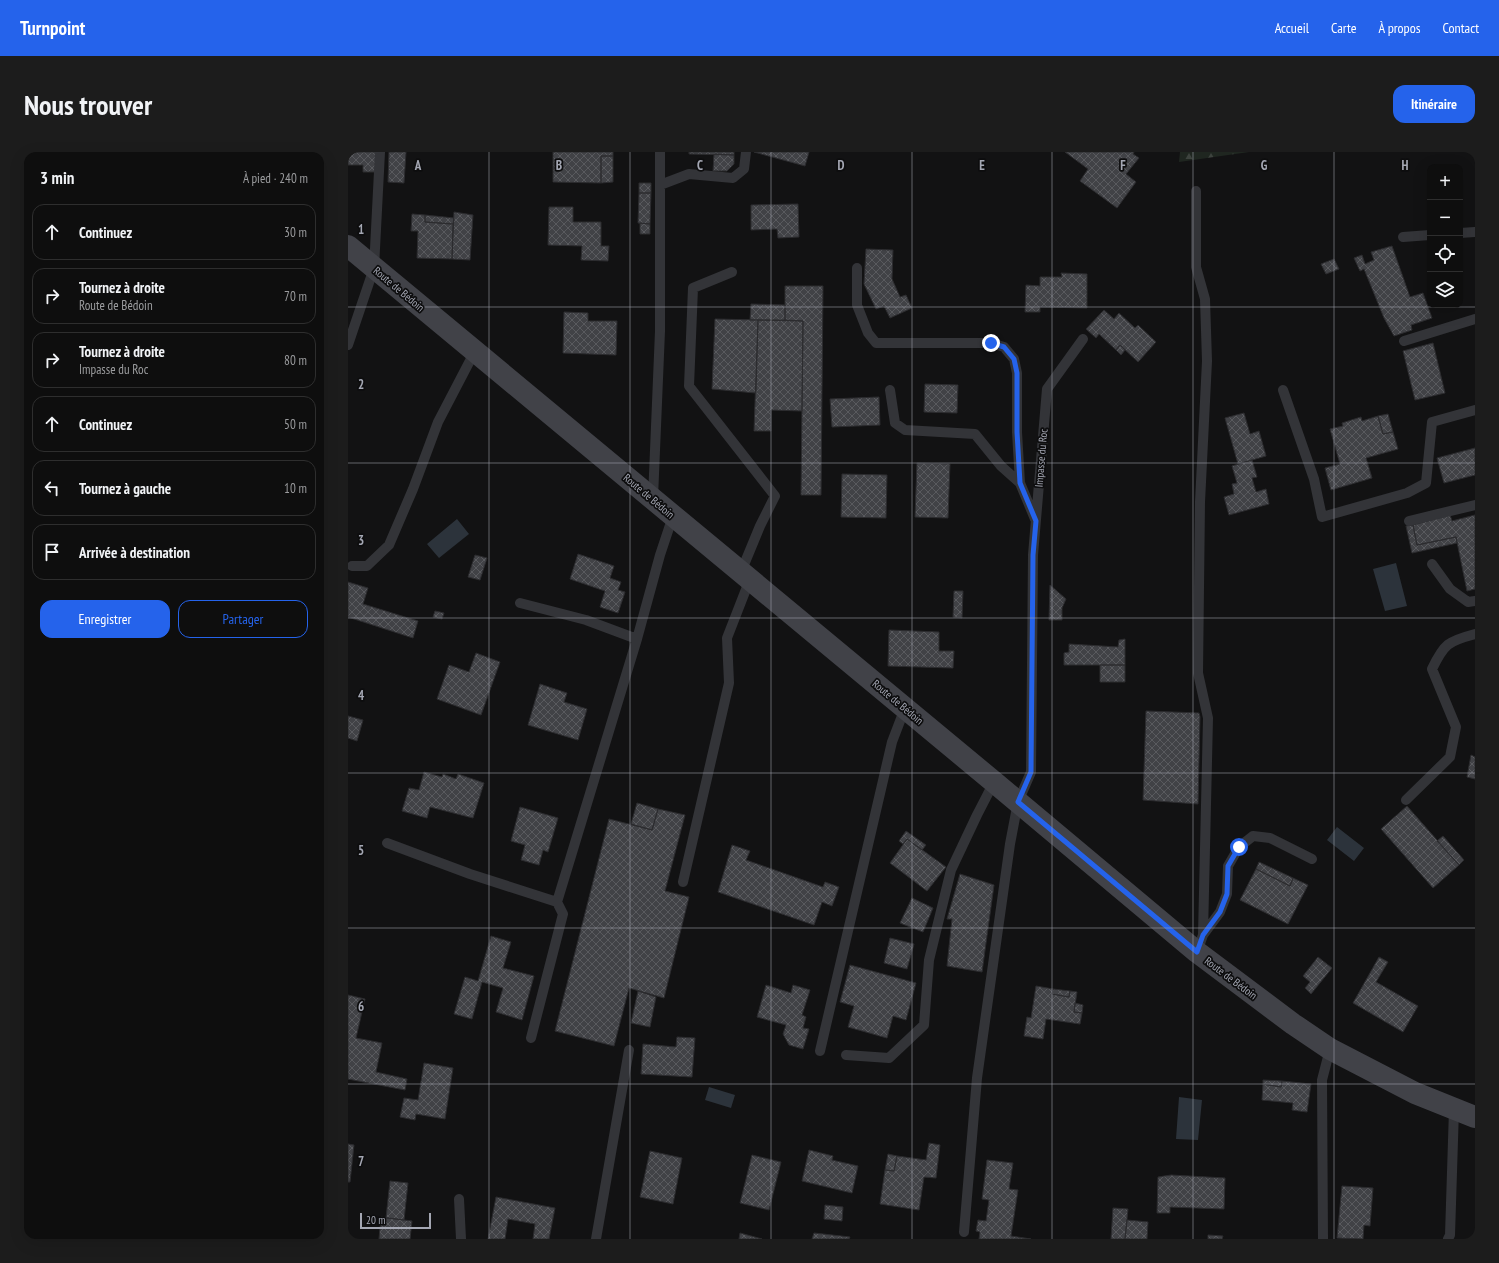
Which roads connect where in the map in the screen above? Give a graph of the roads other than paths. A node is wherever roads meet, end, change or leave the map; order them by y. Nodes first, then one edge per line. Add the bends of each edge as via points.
1 (380, 152) edge
2 (660, 152) edge
3 (746, 152) edge
4 (660, 185) junction
5 (1196, 191) dead end
6 (1475, 232) edge
7 (1463, 233) edge
8 (1427, 235) edge
9 (1402, 237) dead end
10 (348, 246) edge
11 (374, 268) junction
12 (857, 268) dead end
13 (732, 272) dead end
14 (1475, 319) edge
15 (1083, 339) dead end
16 (1404, 341) dead end
17 (348, 346) edge
18 (475, 351) junction
19 (890, 390) dead end
20 (1283, 390) dead end
21 (1475, 410) edge
22 (1020, 483) junction
23 (653, 499) junction
24 (1475, 505) edge
25 (673, 516) junction
26 (1036, 521) junction
27 (1409, 521) dead end
28 (1432, 564) dead end
29 (352, 566) dead end
30 (745, 576) junction
31 (1475, 600) edge
32 (520, 602) dead end
33 (1475, 634) edge
34 (637, 639) junction
35 (905, 708) junction
36 (994, 782) junction
37 (1406, 800) dead end
38 (1018, 802) junction
39 (387, 844) dead end
40 (1312, 859) dead end
41 (682, 882) dead end
42 (557, 902) junction
43 (1200, 944) junction
44 (531, 1038) dead end
45 (1330, 1049) junction
46 (629, 1050) dead end
47 (820, 1051) dead end
48 (846, 1055) dead end
49 (1454, 1109) junction
50 (1475, 1117) edge
51 (459, 1200) dead end
52 (964, 1232) dead end
53 (461, 1239) edge
54 (596, 1239) edge
55 (1323, 1239) edge
56 (1448, 1239) edge

1 - 11 lane
2 - 4 lane
3 - 4 lane via 744,169 733,178 689,174
4 - 23 lane via 660,331
5 - 43 lane via 1196,267 1205,299 1206,361 1200,502 1198,673 1208,718
6 - 7 lane
8 - 9 lane
10 - 11 main road, Route de Bédoin
11 - 17 lane
11 - 18 main road, Route de Bédoin
12 - 22 lane via 857,305 868,333 876,343 991,343 1004,347 1014,359 1017,373
13 - 30 lane via 693,288 689,386 775,496 760,526
14 - 16 lane
15 - 26 lane, Impasse du Roc via 1047,389
18 - 23 main road, Route de Bédoin
18 - 29 lane via 438,422 389,545 367,566
19 - 22 lane via 895,423 905,430 975,434 1001,466
20 - 21 lane via 1314,479 1322,517 1407,493 1426,483 1432,422
22 - 26 lane
23 - 25 main road, Route de Bédoin
24 - 27 lane
25 - 30 main road, Route de Bédoin
25 - 34 lane
26 - 38 lane, Impasse du Roc via 1033,555 1031,772
28 - 31 lane via 1450,589 1468,602
30 - 35 main road, Route de Bédoin
30 - 41 lane via 727,638 729,683
32 - 34 lane via 586,620
33 - 37 lane via 1456,639 1441,650 1432,669 1456,727 1450,757
34 - 42 lane
35 - 36 main road, Route de Bédoin
35 - 47 lane via 892,742
36 - 38 main road, Route de Bédoin
36 - 48 lane via 951,870 929,960 924,1025 889,1058
38 - 43 main road, Route de Bédoin
38 - 52 lane, Impasse du Roc via 977,1078
39 - 42 lane
40 - 43 lane via 1270,838 1253,836 1239,847 1228,866 1227,894 1220,912
42 - 44 lane via 563,914
43 - 45 main road, Route de Bédoin via 1280,1014
45 - 49 main road, Route de Bédoin via 1415,1093
45 - 55 lane via 1322,1080
46 - 54 lane
49 - 50 main road, Route de Bédoin
49 - 56 lane
51 - 53 lane

